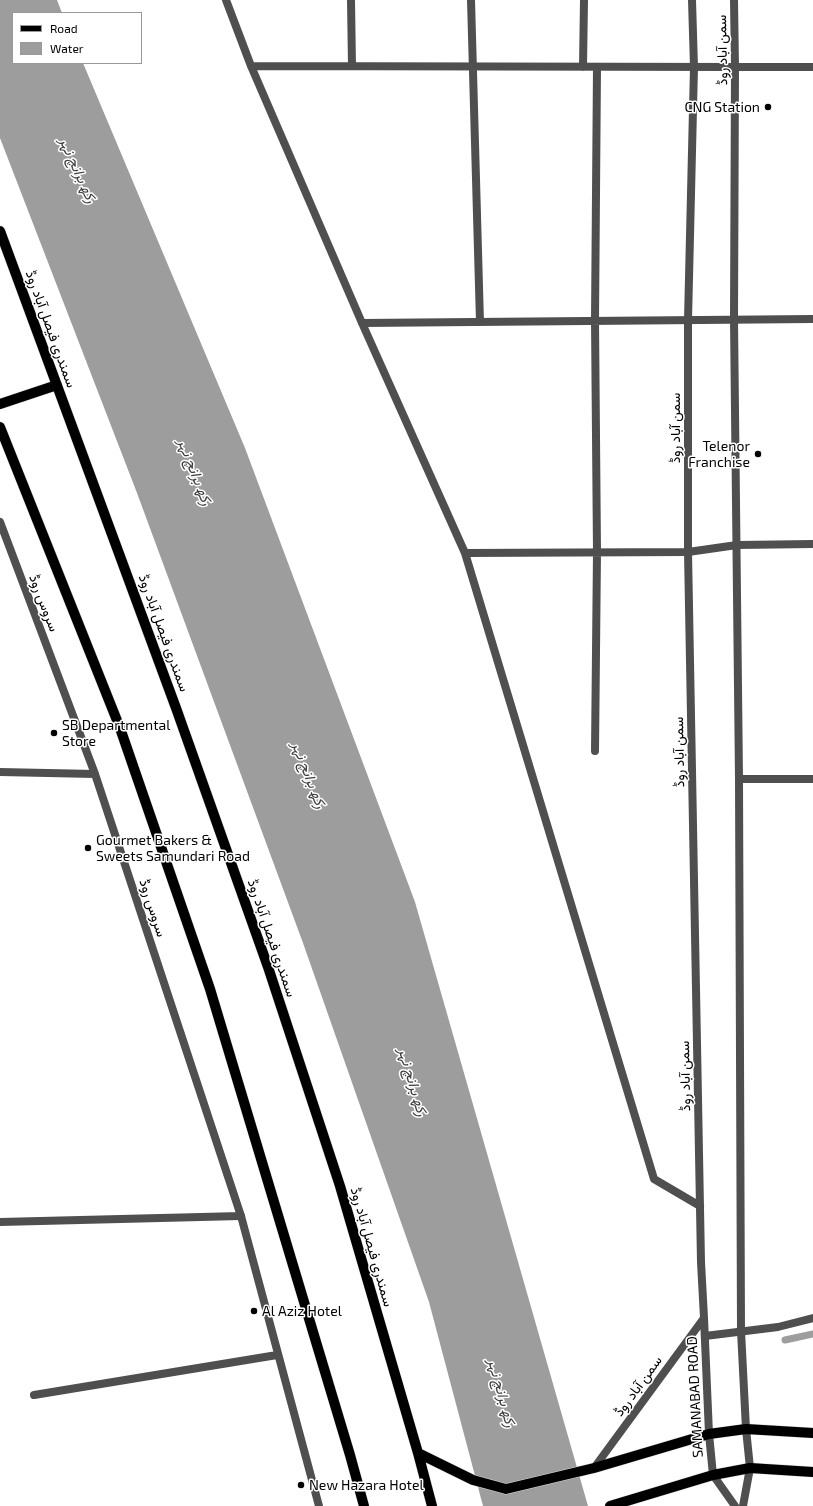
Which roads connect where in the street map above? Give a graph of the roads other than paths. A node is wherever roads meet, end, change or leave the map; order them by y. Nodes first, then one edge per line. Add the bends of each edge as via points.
1 (226, 0) edge
2 (351, 0) edge
3 (471, 0) edge
4 (584, 0) edge
5 (692, 0) edge
6 (734, 0) edge
7 (251, 66) junction
8 (352, 66) junction
9 (473, 66) junction
10 (583, 67) junction
11 (596, 67) junction
12 (694, 67) junction
13 (735, 67) junction
14 (813, 67) edge
15 (0, 231) edge
16 (813, 318) edge
17 (734, 319) junction
18 (595, 320) junction
19 (688, 320) junction
20 (480, 322) junction
21 (362, 323) junction
22 (57, 385) junction
23 (0, 404) edge
24 (0, 427) edge
25 (0, 522) edge
26 (813, 544) edge
27 (737, 546) junction
28 (597, 552) junction
29 (688, 552) junction
30 (465, 553) junction
31 (595, 751) dead end
32 (0, 772) edge
33 (96, 774) junction
34 (739, 779) junction
35 (813, 779) edge
36 (700, 1206) junction
37 (241, 1216) junction
38 (0, 1222) edge
39 (704, 1318) junction
40 (813, 1318) edge
41 (741, 1331) junction
42 (705, 1336) junction
43 (277, 1355) junction
44 (34, 1396) dead end
45 (746, 1429) junction
46 (813, 1433) edge
47 (709, 1434) junction
48 (418, 1453) junction
49 (594, 1468) junction
50 (750, 1468) junction
51 (813, 1472) edge
52 (713, 1475) junction
53 (319, 1506) edge
54 (364, 1506) edge
55 (432, 1506) edge
56 (610, 1506) edge
57 (735, 1506) edge
58 (744, 1506) edge

1 - 7 street
2 - 8 street
3 - 9 street
4 - 10 street
5 - 12 street, سمن آباد روڈ
6 - 13 street, سمن آباد روڈ
7 - 8 street
7 - 21 street
8 - 9 street
9 - 10 street
9 - 20 street
10 - 11 street
11 - 12 street
11 - 18 street
12 - 13 street
12 - 19 street, سمن آباد روڈ
13 - 14 street
13 - 17 street, سمن آباد روڈ
15 - 22 main road, سمندری فیصل آباد روڈ
16 - 17 street
17 - 19 street
17 - 27 street, سمن آباد روڈ
18 - 19 street
18 - 20 street
18 - 28 street
19 - 29 street, سمن آباد روڈ
20 - 21 street
21 - 30 street
22 - 23 main road
22 - 48 main road, سمندری فیصل آباد روڈ via 268,967 340,1186
24 - 54 main road via 120,728 210,989
25 - 33 street, سروس روڈ
26 - 27 street
27 - 29 street
27 - 34 street, سمن آباد روڈ
28 - 29 street
28 - 30 street
28 - 31 street
29 - 36 street, سمن آباد روڈ
30 - 36 street via 654,1179
32 - 33 street
33 - 37 street, سروس روڈ
34 - 35 street
34 - 41 street, سمن آباد روڈ
36 - 39 street, سمن آباد روڈ
37 - 38 street
37 - 43 street, سروس روڈ
39 - 42 street, SAMANABAD ROAD
39 - 49 street, سمن آباد روڈ
40 - 41 street via 778,1327
41 - 42 street
41 - 45 street, سمن آباد روڈ
42 - 47 street, SAMANABAD ROAD
43 - 44 street
43 - 53 street, سروس روڈ
45 - 46 main road
45 - 47 main road
45 - 50 street, سمن آباد روڈ
47 - 49 main road
47 - 52 street, SAMANABAD ROAD
48 - 49 main road via 473,1480 506,1489
48 - 55 main road, سمندری فیصل آباد روڈ
50 - 51 main road
50 - 52 main road
50 - 58 street, سمن آباد روڈ
52 - 56 main road
52 - 57 street

